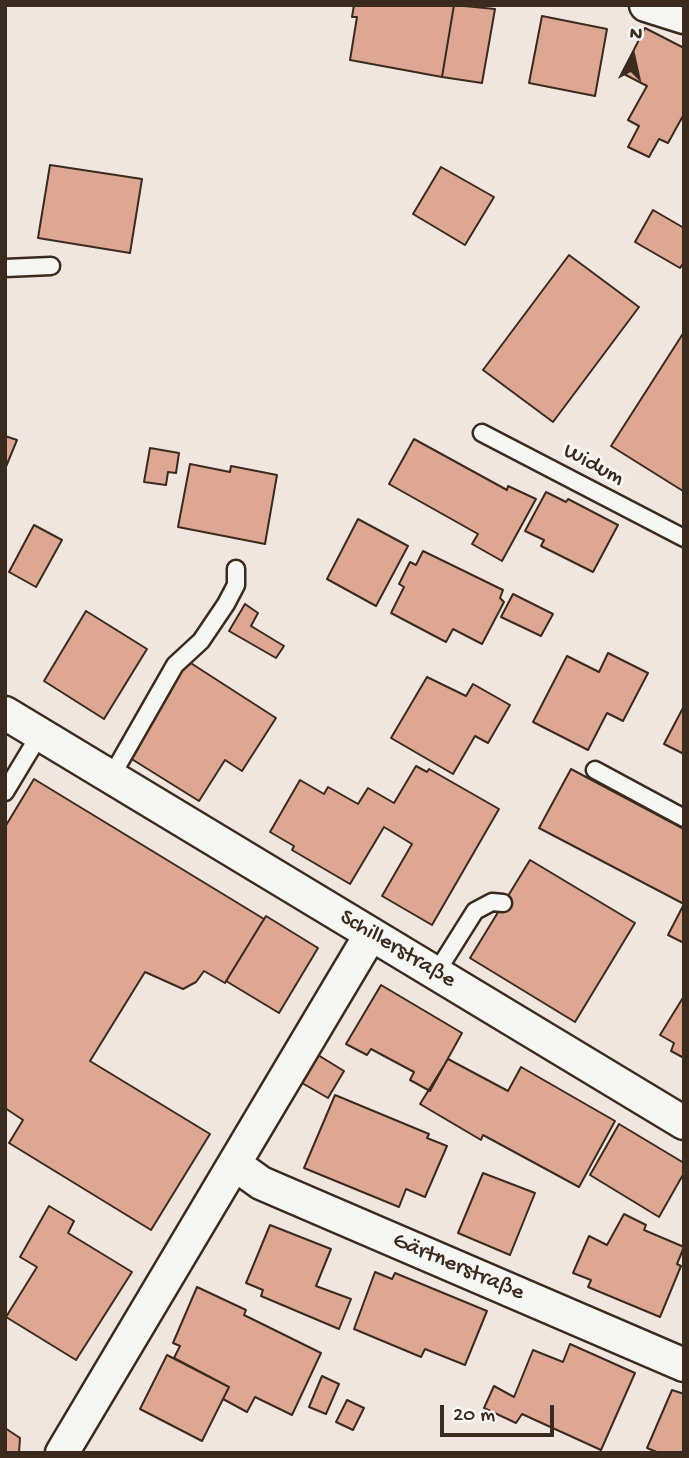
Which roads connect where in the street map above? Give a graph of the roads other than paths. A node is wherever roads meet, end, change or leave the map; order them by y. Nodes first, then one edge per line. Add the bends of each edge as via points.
1 (646, 5) edge
2 (684, 17) edge
3 (51, 266) dead end
4 (5, 268) edge
5 (482, 433) dead end
6 (684, 538) edge
7 (236, 569) dead end
8 (5, 712) edge
9 (40, 734) junction
10 (595, 770) dead end
11 (111, 777) junction
12 (5, 792) edge
13 (684, 817) edge
14 (503, 903) dead end
15 (371, 934) junction
16 (436, 973) junction
17 (684, 1122) edge
18 (236, 1166) junction
19 (684, 1365) edge
20 (62, 1453) edge

1 - 2 street
3 - 4 lane
5 - 6 lane, Widum
7 - 11 lane via 236,585 226,604 201,641 176,665
8 - 9 street, Schillerstraße
9 - 11 street, Schillerstraße
9 - 12 lane
10 - 13 lane
11 - 15 street, Schillerstraße
14 - 16 lane via 492,902 475,912
15 - 16 street, Schillerstraße
15 - 18 street
16 - 17 street, Schillerstraße
18 - 19 street, Gärtnerstraße via 261,1182
18 - 20 street

